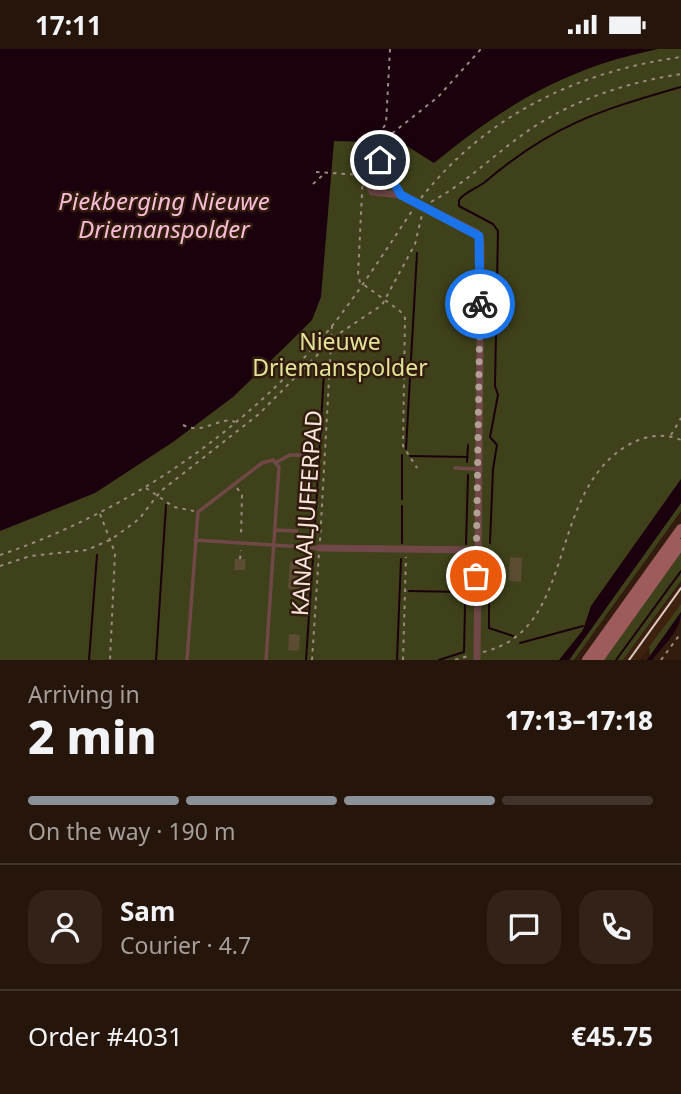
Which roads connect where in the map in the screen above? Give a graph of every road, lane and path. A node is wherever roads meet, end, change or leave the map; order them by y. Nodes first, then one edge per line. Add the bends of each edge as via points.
1 (481, 49) edge
2 (681, 57) edge
3 (681, 74) edge
4 (380, 160) junction
5 (316, 172) dead end
6 (326, 172) junction
7 (369, 175) junction
8 (313, 184) dead end
9 (401, 195) junction
10 (417, 204) junction
11 (425, 208) junction
12 (363, 285) junction
13 (386, 301) junction
14 (332, 325) junction
15 (332, 340) junction
16 (675, 417) dead end
17 (680, 419) edge
18 (235, 422) junction
19 (183, 425) dead end
20 (672, 437) junction
21 (681, 440) edge
22 (303, 455) dead end
23 (277, 462) junction
24 (416, 468) dead end
25 (455, 468) dead end
26 (477, 469) junction
27 (234, 483) junction
28 (145, 487) junction
29 (158, 496) junction
30 (198, 512) junction
31 (100, 513) junction
32 (681, 529) edge
33 (275, 530) junction
34 (297, 531) dead end
35 (112, 539) junction
36 (195, 540) junction
37 (241, 543) junction
38 (681, 544) edge
39 (274, 545) junction
40 (319, 548) junction
41 (407, 549) junction
42 (476, 550) junction
43 (0, 555) edge
44 (240, 559) dead end
45 (0, 566) edge
46 (681, 633) edge
47 (476, 657) edge
48 (110, 660) edge
49 (187, 660) edge
50 (267, 660) edge
51 (312, 660) edge
52 (403, 660) edge
53 (455, 660) edge
54 (587, 660) edge
55 (598, 660) edge
56 (661, 660) edge

1 - 4 path via 438,97 385,139
2 - 10 path via 574,82 526,106 462,153
3 - 11 path via 625,85 571,106 524,133 456,190
4 - 7 street via 373,162
4 - 9 street
5 - 6 path
6 - 7 path
6 - 8 path
7 - 9 street via 372,192
9 - 10 street
10 - 11 street
10 - 12 path
11 - 13 path via 415,244
11 - 26 street via 481,239
12 - 13 path
12 - 14 path
13 - 15 path
13 - 24 path via 405,318 403,446
14 - 15 path, KANAALJUFFERPAD
14 - 18 path
15 - 29 path via 259,414
15 - 40 path, KANAALJUFFERPAD
16 - 17 path
17 - 20 path
18 - 19 path via 227,420 201,430
18 - 28 path
20 - 21 path
20 - 47 path via 640,439 600,467 585,488 551,584 534,616 510,643
22 - 23 lane via 290,454
23 - 27 lane via 266,460
23 - 33 lane
25 - 26 lane
26 - 42 street
27 - 30 lane
27 - 37 path via 242,495
28 - 29 path
28 - 31 path
29 - 30 path via 174,507
29 - 35 path via 139,519
30 - 36 lane
31 - 35 path
31 - 43 path
32 - 54 main road
33 - 34 lane
33 - 39 lane
35 - 45 path via 78,553 30,555
35 - 48 path
36 - 37 lane
36 - 49 lane
37 - 39 lane
37 - 44 path
38 - 55 main road
39 - 40 lane
39 - 50 lane
40 - 41 street
40 - 51 path, KANAALJUFFERPAD
41 - 42 street
41 - 52 path
42 - 47 street
46 - 56 path
47 - 53 path

